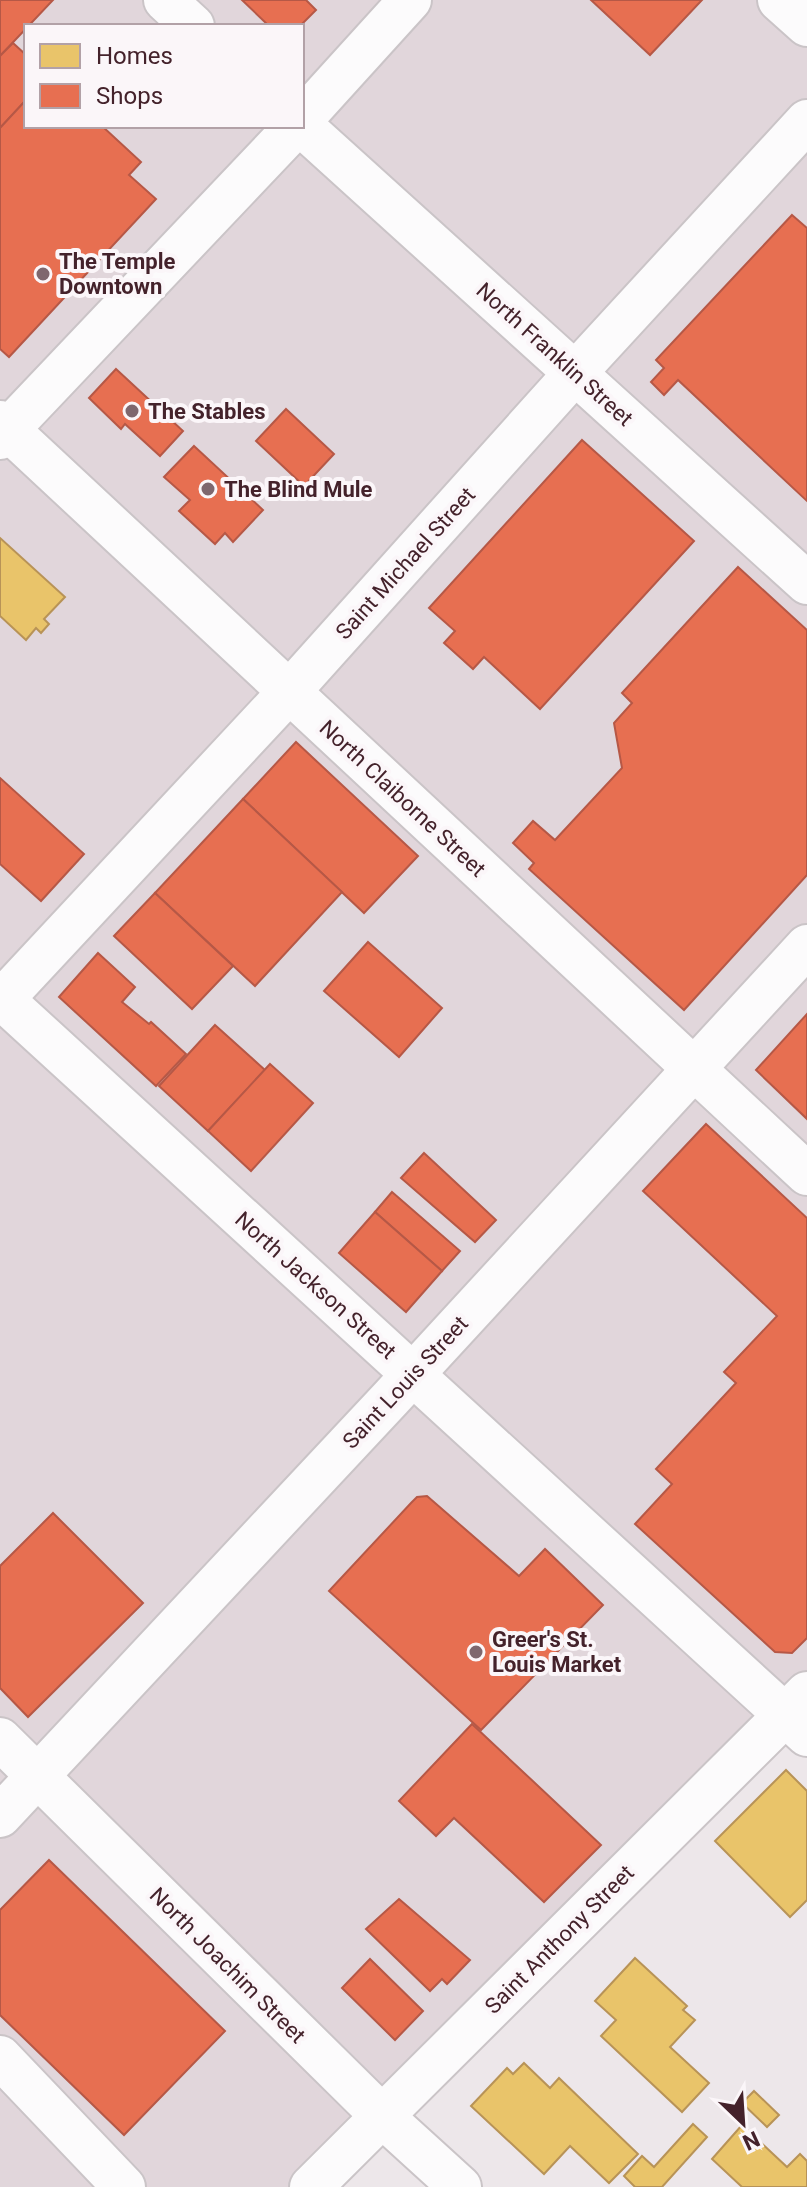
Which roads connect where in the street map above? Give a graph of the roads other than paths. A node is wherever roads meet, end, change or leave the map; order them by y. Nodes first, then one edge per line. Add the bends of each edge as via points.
1 (165, 0) edge
2 (410, 0) edge
3 (779, 0) edge
4 (191, 24) edge
5 (807, 25) edge
6 (304, 117) edge
7 (807, 121) edge
8 (294, 128) edge
9 (304, 128) edge
10 (576, 372) junction
11 (3, 430) edge
12 (807, 583) edge
13 (289, 692) junction
14 (807, 946) edge
15 (1, 1000) edge
16 (694, 1068) junction
17 (807, 1174) edge
18 (413, 1374) junction
19 (800, 1714) edge
20 (0, 1739) edge
21 (38, 1777) junction
22 (0, 1816) edge
23 (0, 2057) edge
24 (382, 2116) junction
25 (124, 2187) edge
26 (311, 2187) edge
27 (460, 2187) edge

1 - 4 street
2 - 6 street
3 - 5 street
7 - 10 street, Saint Michael Street
8 - 11 street
9 - 10 street, North Franklin Street
10 - 12 street, North Franklin Street
10 - 13 street, Saint Michael Street
11 - 13 street, North Claiborne Street
13 - 15 street, Saint Michael Street
13 - 16 street, North Claiborne Street
14 - 16 street, Saint Louis Street
15 - 18 street, North Jackson Street
16 - 17 street, North Claiborne Street
16 - 18 street, Saint Louis Street
18 - 19 street, North Jackson Street
18 - 21 street, Saint Louis Street
19 - 24 street, Saint Anthony Street
20 - 21 street, North Joachim Street
21 - 22 street, Saint Louis Street
21 - 24 street, North Joachim Street
23 - 25 street
24 - 26 street, Saint Anthony Street
24 - 27 street, North Joachim Street

